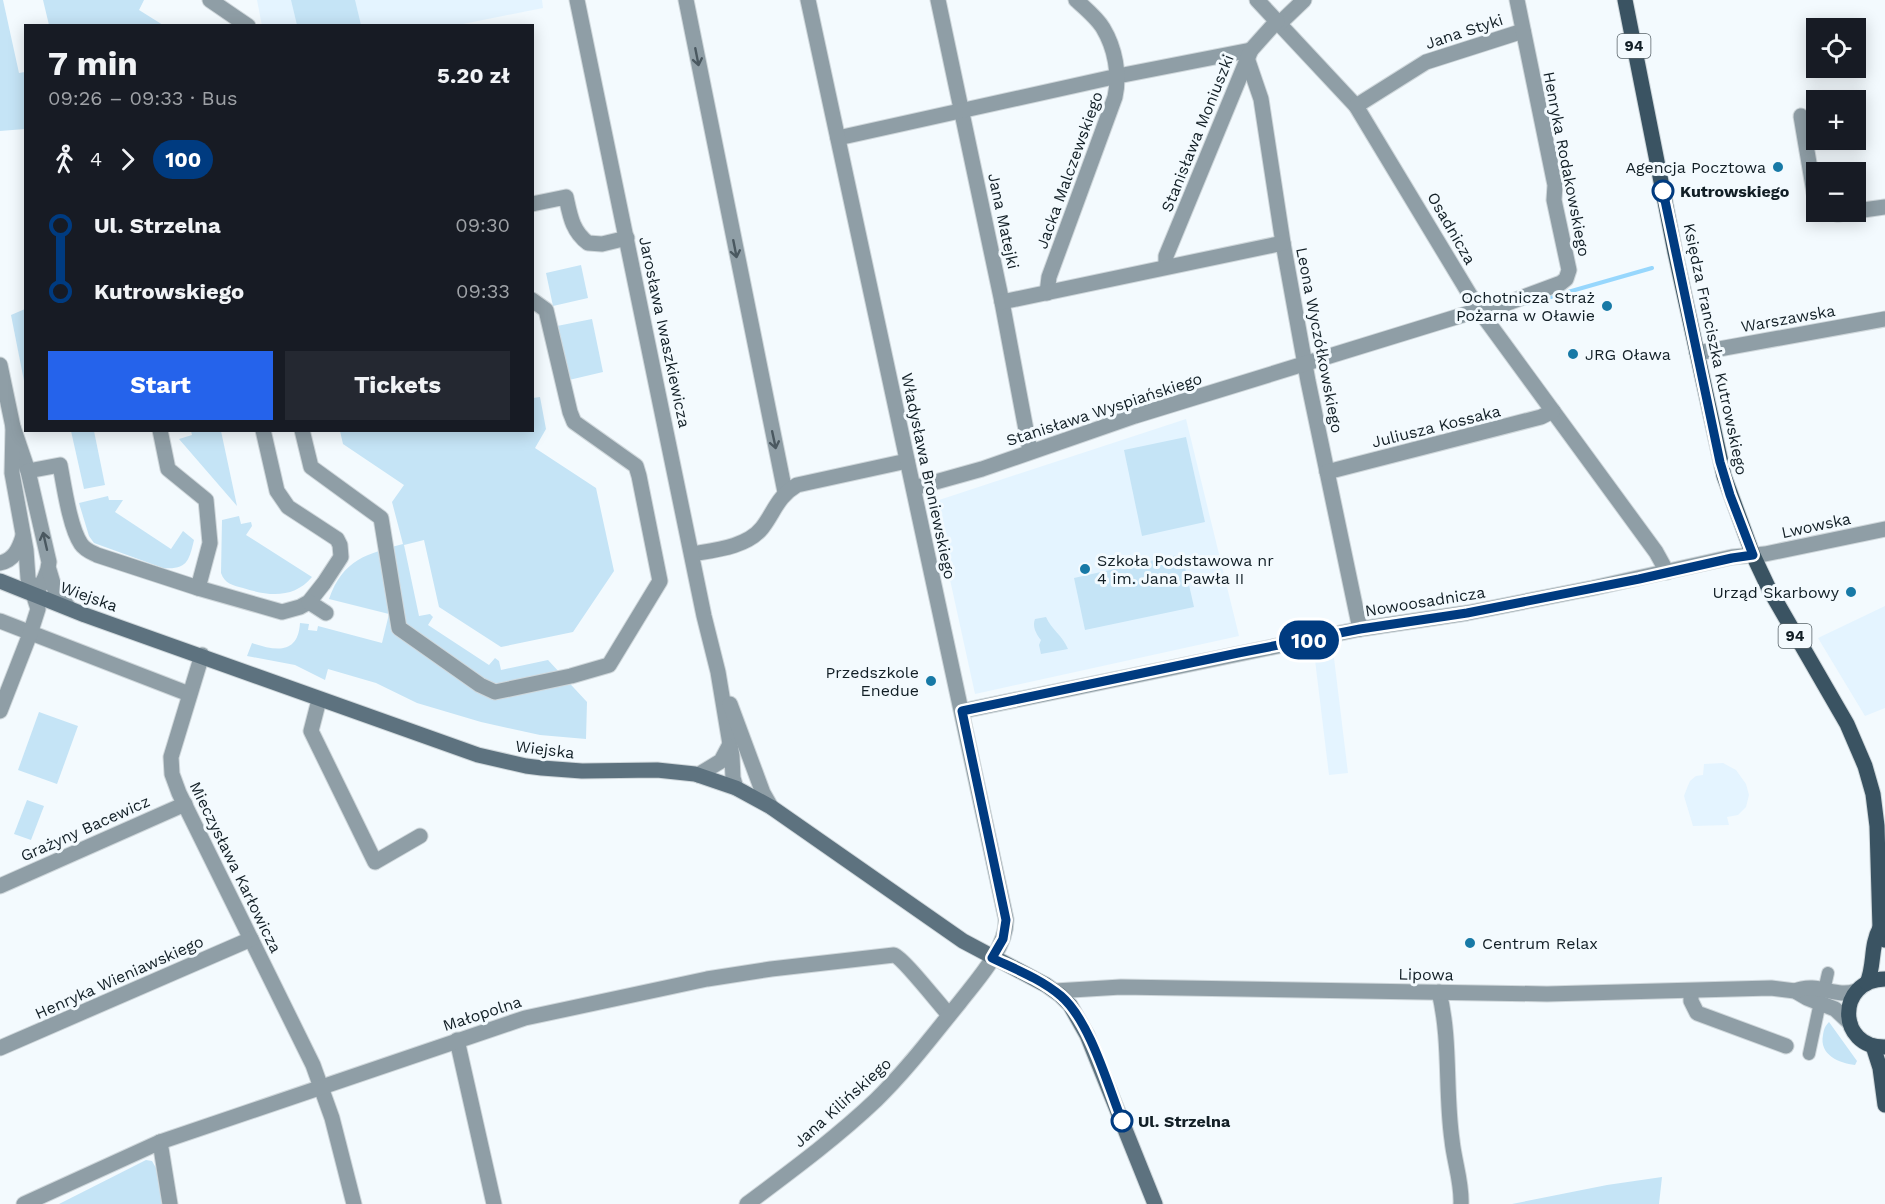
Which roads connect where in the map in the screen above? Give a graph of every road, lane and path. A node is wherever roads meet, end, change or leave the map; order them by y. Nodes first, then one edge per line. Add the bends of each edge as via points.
1 (210, 0) edge
2 (578, 0) edge
3 (686, 0) edge
4 (808, 0) edge
5 (938, 0) edge
6 (1076, 0) edge
7 (1257, 0) edge
8 (1304, 0) edge
9 (1517, 0) edge
10 (1624, 0) edge
11 (1278, 22) junction
12 (245, 24) edge
13 (1523, 31) junction
14 (1249, 54) junction
15 (1118, 76) junction
16 (1259, 89) junction
17 (1234, 90) junction
18 (1356, 106) junction
19 (962, 111) junction
20 (1801, 116) dead end
21 (838, 138) junction
22 (1809, 162) edge
23 (534, 204) edge
24 (1885, 207) edge
25 (1866, 210) edge
26 (627, 238) junction
27 (1283, 243) junction
28 (1166, 266) junction
29 (1047, 293) junction
30 (534, 301) edge
31 (1002, 302) junction
32 (1480, 311) junction
33 (1885, 319) edge
34 (1697, 353) junction
35 (1305, 364) junction
36 (0, 365) edge
37 (1553, 411) junction
38 (13, 427) junction
39 (160, 432) edge
40 (263, 432) edge
41 (302, 432) edge
42 (1030, 451) junction
43 (907, 462) junction
44 (28, 471) junction
45 (1327, 472) junction
46 (914, 488) junction
47 (785, 492) junction
48 (1885, 529) edge
49 (23, 536) junction
50 (692, 554) junction
51 (1753, 555) junction
52 (0, 563) edge
53 (49, 570) junction
54 (1667, 572) junction
55 (0, 581) edge
56 (198, 588) junction
57 (34, 595) junction
58 (309, 602) junction
59 (69, 608) junction
60 (326, 613) dead end
61 (0, 621) edge
62 (1360, 629) junction
63 (30, 634) junction
64 (202, 655) junction
65 (718, 672) junction
66 (189, 694) junction
67 (320, 700) junction
68 (0, 711) edge
69 (962, 711) junction
70 (729, 746) junction
71 (750, 761) junction
72 (698, 775) junction
73 (737, 789) junction
74 (185, 804) junction
75 (771, 807) junction
76 (420, 837) dead end
77 (0, 886) edge
78 (1882, 934) edge
79 (251, 939) junction
80 (992, 958) junction
81 (1885, 979) edge
82 (1862, 987) junction
83 (1691, 991) junction
84 (1796, 991) junction
85 (1055, 992) junction
86 (1438, 992) junction
87 (1820, 1006) dead end
88 (949, 1015) junction
89 (1850, 1023) junction
90 (457, 1040) junction
91 (1786, 1046) dead end
92 (1879, 1047) edge
93 (0, 1048) edge
94 (1809, 1054) dead end
95 (322, 1088) junction
96 (1885, 1105) edge
97 (160, 1142) junction
98 (24, 1204) edge
99 (170, 1204) edge
100 (354, 1204) edge
101 (494, 1204) edge
102 (747, 1204) edge
103 (1155, 1204) edge
104 (1461, 1204) edge

1 - 12 street
2 - 26 street, Jarosława Iwaszkiewicza
3 -> 47 street
4 - 21 street, Władysława Broniewskiego
5 - 19 street, Jana Matejki
6 - 15 street, Jacka Malczewskiego via 1103,27
7 - 11 street, Osadnicza
8 - 11 street, Stanisława Moniuszki
9 - 13 street, Henryka Rodakowskiego
10 - 34 main road, Księdza Franciszka Kutrowskiego / 94
11 - 14 street, Stanisława Moniuszki
11 - 18 street, Osadnicza
13 - 18 street, Jana Styki via 1426,62
13 - 32 street, Henryka Rodakowskiego via 1569,270 1561,283
14 - 15 street
14 - 16 street, Leona Wyczółkowskiego
14 - 17 street, Stanisława Moniuszki
15 - 19 street
15 - 29 street, Jacka Malczewskiego via 1115,97 1049,278
16 - 17 street via 1245,84
16 - 27 street, Leona Wyczółkowskiego
17 - 28 street, Stanisława Moniuszki via 1166,256
18 - 32 street, Osadnicza
19 - 21 street
19 - 31 street, Jana Matejki
20 - 22 street
21 - 43 street, Władysława Broniewskiego
23 - 26 street via 566,197 571,223 588,243
24 - 25 street
26 - 50 street, Jarosława Iwaszkiewicza
27 - 28 street
27 - 35 street, Leona Wyczółkowskiego
28 - 29 street
29 - 31 street
30 - 41 street via 546,309 574,422 636,466 639,476 660,581 609,665 495,692 480,686 399,628 381,518 311,467
31 - 42 street, Jana Matejki
32 - 35 street, Henryka Rodakowskiego
32 - 37 street, Osadnicza
33 - 34 street, Warszawska
34 - 51 main road, Księdza Franciszka Kutrowskiego / 94 via 1724,476
35 - 42 street, Stanisława Wyspiańskiego
35 - 45 street, Leona Wyczółkowskiego
36 - 38 street
37 - 45 street, Juliusza Kossaka
37 - 54 street, Osadnicza
38 - 44 street
38 - 49 street via 12,473
39 - 56 street via 168,469 206,500 210,543
40 - 58 street via 277,491 288,507 337,539 340,545 341,557
42 - 46 street, Stanisława Wyspiańskiego
43 - 46 street, Władysława Broniewskiego
43 - 47 street via 810,481
53 -> 44 street
44 - 56 street via 60,465 74,530 87,550
45 - 62 street, Leona Wyczółkowskiego
46 - 69 street, Władysława Broniewskiego
47 - 50 street via 753,538
48 - 51 street, Lwowska
49 - 52 street via 15,554
49 - 57 street
50 - 65 street, Jarosława Iwaszkiewicza
51 - 54 street, Nowoosadnicza
51 - 78 main road, Księdza Franciszka Kutrowskiego / 94 via 1790,629 1847,724 1865,766 1877,826
53 - 57 street
53 - 59 street via 55,590
54 - 62 street, Nowoosadnicza via 1467,613
55 - 57 main road, Wiejska
56 - 58 street via 282,612
57 - 59 main road, Wiejska
57 - 63 street via 37,614
58 - 60 street
59 - 64 main road, Wiejska
61 - 63 street
62 - 69 street, Nowoosadnicza
63 - 66 street
63 - 68 street
64 - 66 street, Mieczysława Karłowicza
64 - 67 main road, Wiejska
65 - 70 street, Jarosława Iwaszkiewicza
65 - 71 street, Jarosława Iwaszkiewicza
66 - 74 street, Mieczysława Karłowicza via 171,757 172,774
67 - 72 main road, Wiejska via 456,748 526,766
67 - 76 street via 311,731 375,862
69 - 80 street, Władysława Broniewskiego via 1006,920 1003,939
70 - 72 street via 721,761
70 - 73 street, Jarosława Iwaszkiewicza
71 - 73 street via 748,780
71 - 75 street, Jarosława Iwaszkiewicza
72 - 73 main road, Wiejska
73 - 75 main road, Wiejska
74 - 77 street, Grażyny Bacewicz
74 - 79 street, Mieczysława Karłowicza
75 - 80 main road, Wiejska
78 - 82 main road, Księdza Franciszka Kutrowskiego / 94 via 1874,940 1872,968
79 - 93 street, Henryka Wieniawskiego
79 - 95 street, Mieczysława Karłowicza
80 - 85 main road, Wiejska
80 - 88 street, Jana Kilińskiego
81 - 82 main road
82 - 84 street, Lipowa via 1844,993 1814,986
82 - 89 main road, 94 via 1849,1006
83 - 84 street, Lipowa
83 - 86 street, Lipowa
83 - 91 street via 1697,1012
84 - 89 street, Lipowa via 1835,1009
85 - 86 street, Lipowa via 1141,987
85 - 103 main road, Wiejska via 1070,1005 1096,1054
86 - 104 street
87 - 94 street
88 - 90 street, Małopolna via 904,960 894,955 707,979 525,1018
88 - 102 street, Jana Kilińskiego via 878,1098
89 - 92 main road via 1858,1037
90 - 95 street, Małopolna
90 - 101 street
92 - 96 main road
95 - 97 street, Małopolna
95 - 100 street, Mieczysława Karłowicza
97 - 98 street, Małopolna
97 - 99 street

